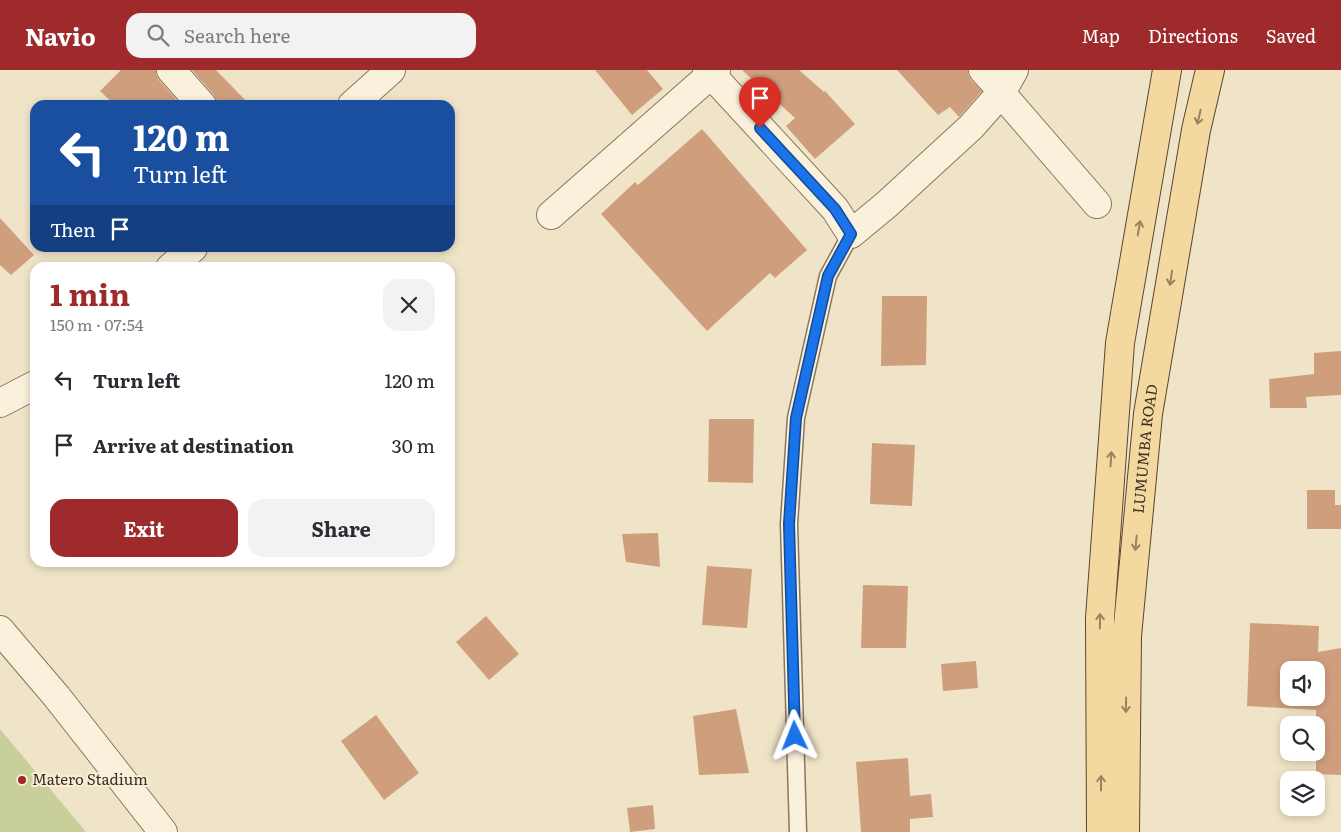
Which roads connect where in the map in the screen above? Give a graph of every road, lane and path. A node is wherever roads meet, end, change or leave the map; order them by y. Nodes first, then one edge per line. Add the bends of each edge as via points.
1 (171, 70) edge
2 (391, 70) edge
3 (983, 70) edge
4 (1167, 70) edge
5 (1210, 70) edge
6 (711, 72) edge
7 (1008, 81) edge
8 (198, 100) edge
9 (358, 100) edge
10 (1097, 204) dead end
11 (551, 215) dead end
12 (851, 234) junction
13 (188, 252) edge
14 (177, 262) edge
15 (30, 387) edge
16 (0, 403) edge
17 (0, 630) edge
18 (163, 832) edge
19 (798, 832) edge
20 (1101, 832) edge
21 (1125, 832) edge

1 - 8 street
2 - 9 street
3 - 7 street via 995,83
20 -> 4 main road via 1100,618 1120,343
5 -> 21 main road, LUMUMBA ROAD via 1194,140 1148,414 1127,636
6 - 11 street
6 - 12 street via 835,209
7 - 10 street
7 - 12 street via 971,127
12 - 19 lane via 828,276 796,418 789,524
13 - 14 street
15 - 16 street
17 - 18 street

